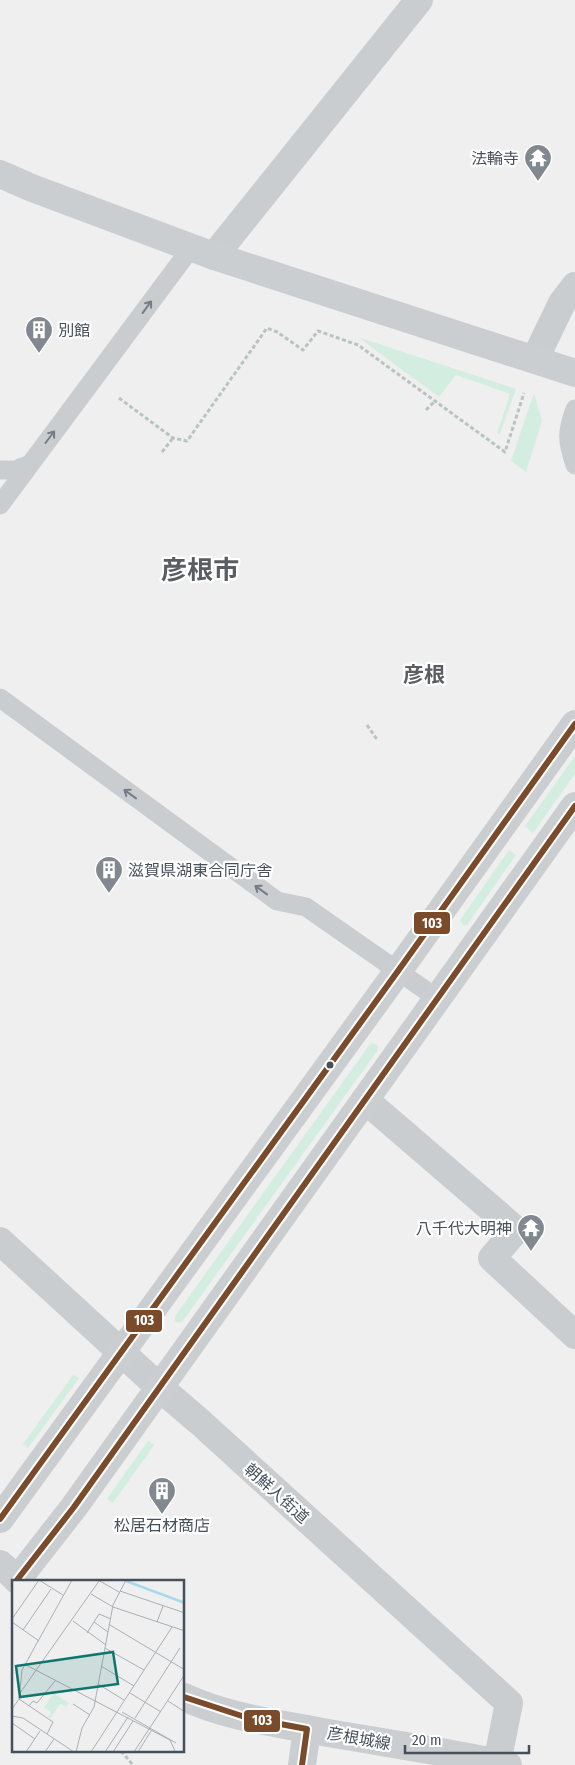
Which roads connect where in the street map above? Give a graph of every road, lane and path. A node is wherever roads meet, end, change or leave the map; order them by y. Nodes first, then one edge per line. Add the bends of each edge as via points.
1 (419, 0) edge
2 (0, 174) edge
3 (32, 188) junction
4 (0, 190) edge
5 (203, 252) junction
6 (575, 286) edge
7 (534, 359) junction
8 (575, 373) edge
9 (524, 391) dead end
10 (118, 397) dead end
11 (435, 401) junction
12 (575, 409) edge
13 (426, 410) dead end
14 (173, 438) junction
15 (162, 452) dead end
16 (30, 464) junction
17 (575, 465) edge
18 (0, 470) edge
19 (0, 504) edge
20 (0, 698) edge
21 (367, 724) dead end
22 (575, 724) edge
23 (378, 741) dead end
24 (575, 806) edge
25 (398, 971) junction
26 (438, 999) junction
27 (365, 1100) junction
28 (0, 1241) edge
29 (575, 1335) edge
30 (121, 1353) junction
31 (159, 1387) junction
32 (0, 1519) edge
33 (12, 1575) edge
34 (185, 1697) edge
35 (307, 1729) junction
36 (122, 1752) edge
37 (502, 1764) edge
38 (134, 1765) edge
39 (302, 1765) edge

1 - 5 street
2 - 3 main road
3 - 4 lane
3 - 5 main road
5 - 7 main road
16 -> 5 lane
6 - 7 street via 562,303
7 - 8 main road
9 - 11 path via 506,452
10 - 14 path
11 - 13 path
11 - 14 path via 358,344 318,331 303,350 267,328 187,441
12 - 17 lane via 569,425 568,443
14 - 15 path
16 - 18 lane via 15,470
16 - 19 lane
25 -> 20 lane via 306,907 277,902
21 - 23 path
22 - 25 main road
24 - 26 main road
25 - 26 lane
25 - 30 main road
26 - 27 main road
27 - 29 street via 516,1230 492,1258
27 - 31 main road
28 - 30 street, 朝鮮人街道
30 - 31 street, 朝鮮人街道
30 - 32 main road
31 - 33 main road via 74,1507
31 - 37 street, 朝鮮人街道 via 265,1469 509,1703
34 - 35 main road, 彦根城線 via 248,1718
35 - 37 main road, 彦根城線
35 - 39 main road
36 - 38 path

